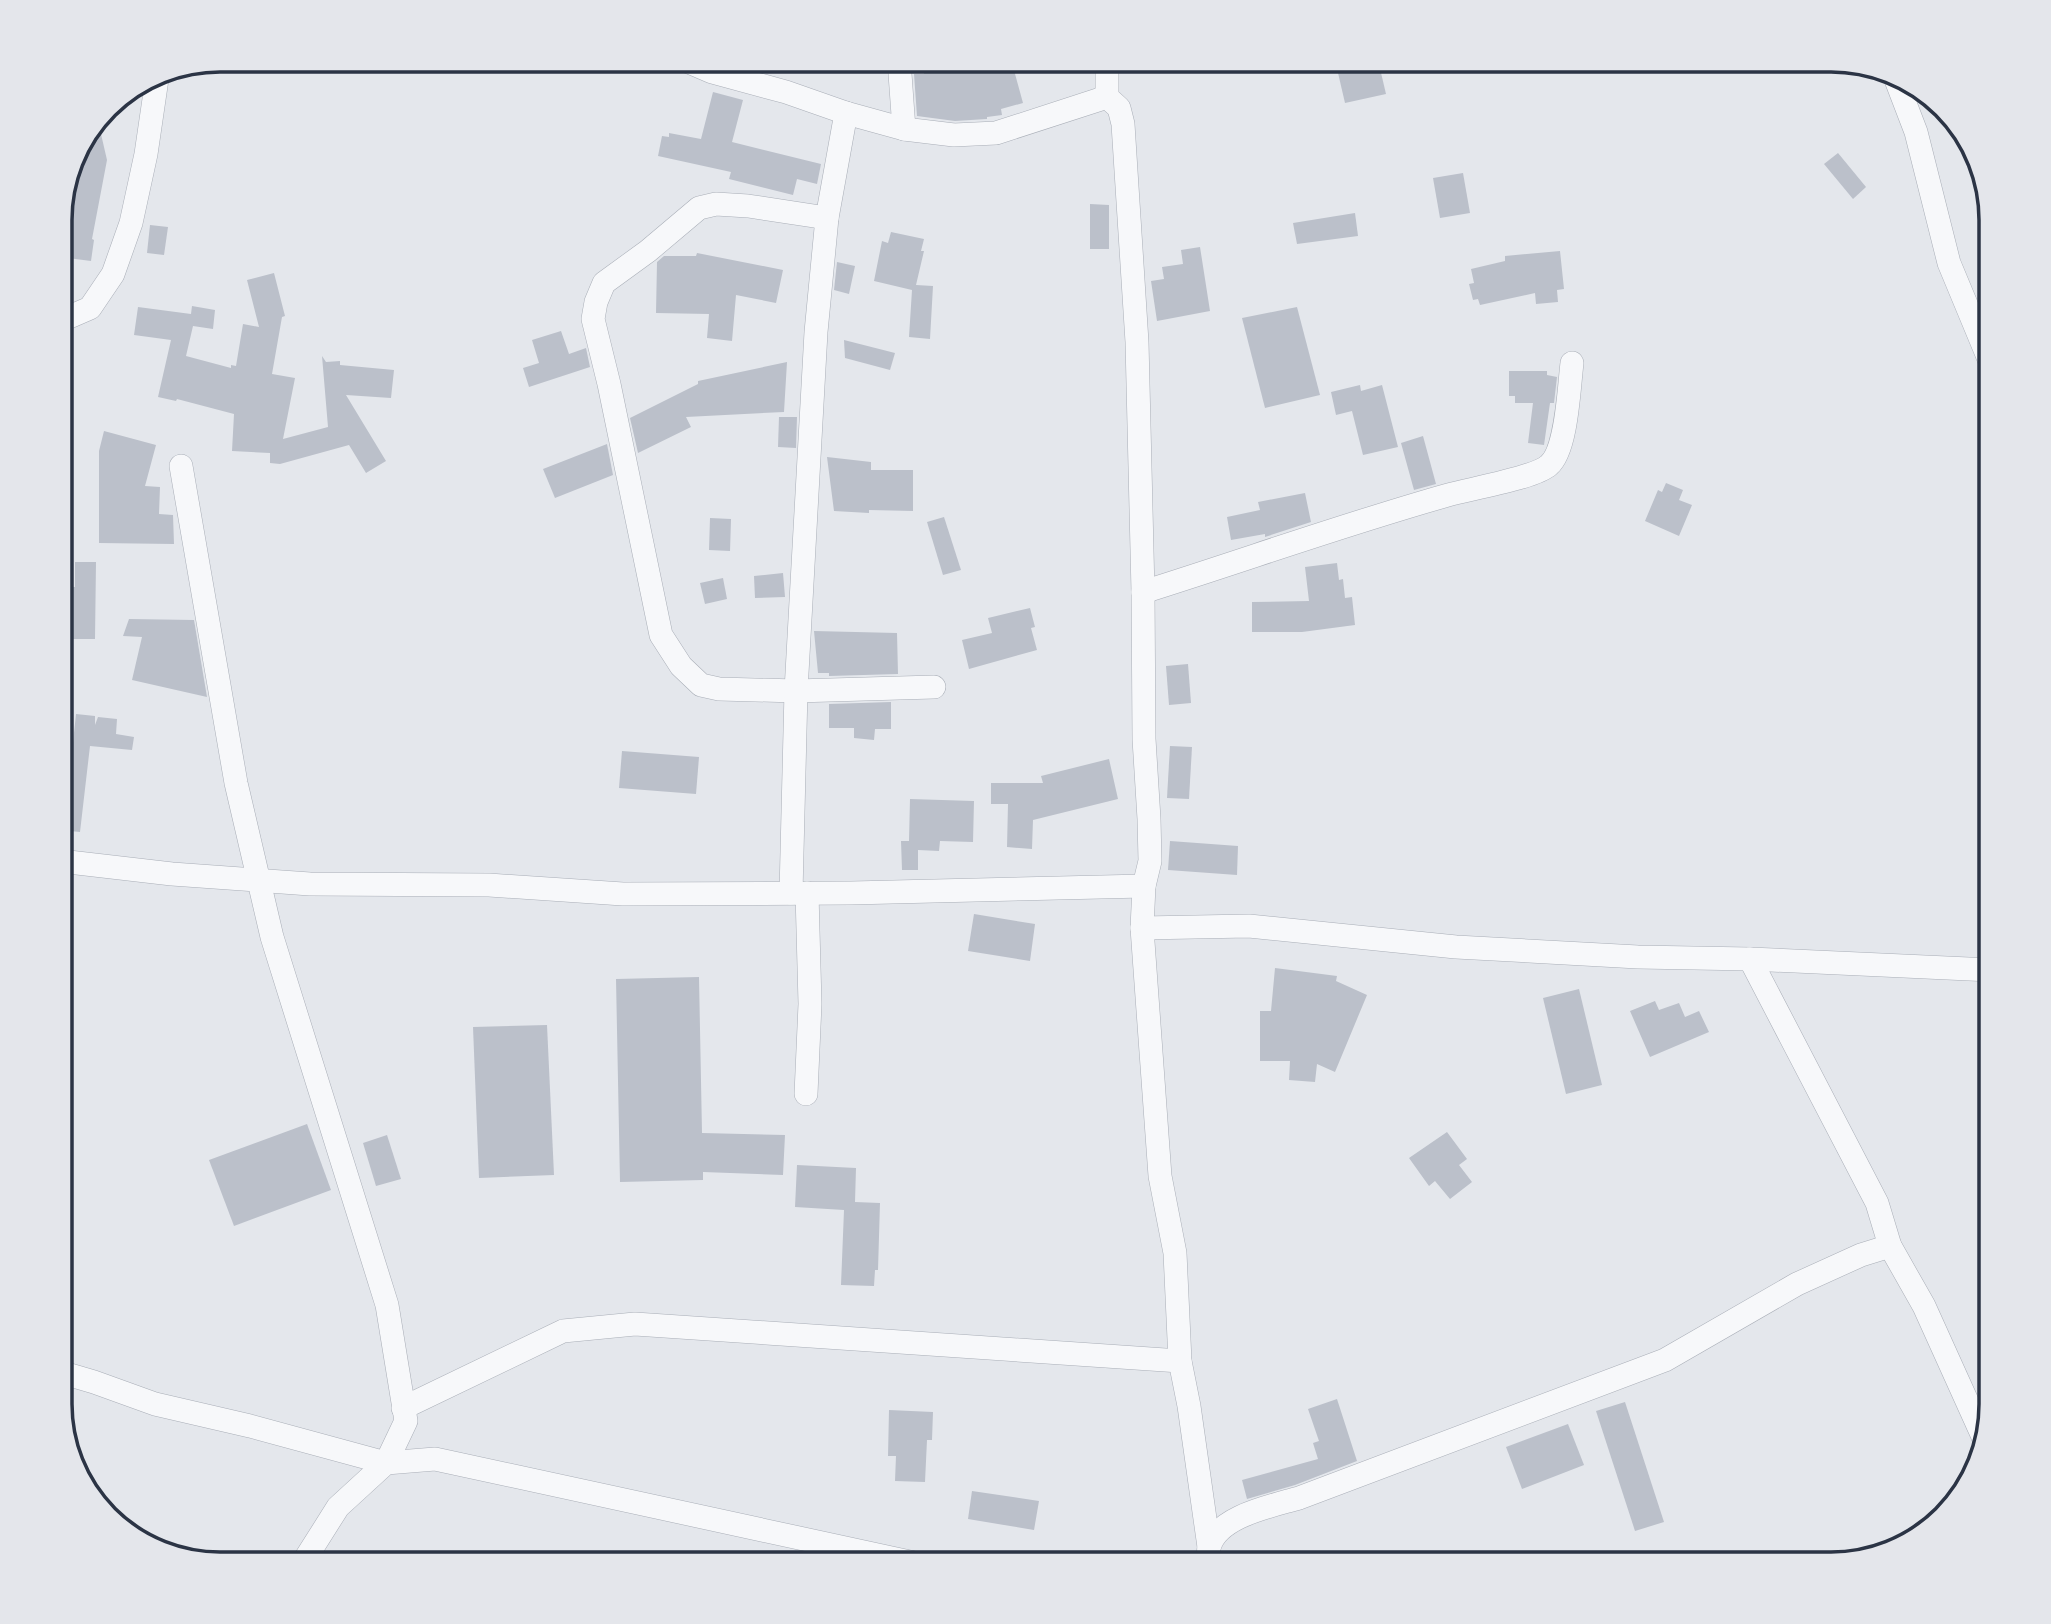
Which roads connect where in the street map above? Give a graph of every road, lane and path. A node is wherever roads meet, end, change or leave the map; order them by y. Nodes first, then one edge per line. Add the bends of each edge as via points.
1 (712, 72) edge
2 (900, 72) edge
3 (1107, 72) edge
4 (156, 86) edge
5 (1899, 89) edge
6 (1107, 97) junction
7 (846, 113) junction
8 (904, 129) junction
9 (827, 218) junction
10 (72, 316) edge
11 (1979, 333) edge
12 (1572, 363) dead end
13 (181, 466) dead end
14 (1143, 592) junction
15 (934, 687) dead end
16 (796, 691) junction
17 (72, 863) edge
18 (259, 881) junction
19 (1144, 886) junction
20 (799, 893) junction
21 (1142, 928) junction
22 (1750, 959) junction
23 (1979, 969) edge
24 (806, 1094) dead end
25 (1890, 1246) junction
26 (1180, 1360) junction
27 (72, 1376) edge
28 (403, 1408) junction
29 (1978, 1424) edge
30 (386, 1463) junction
31 (812, 1542) junction
32 (310, 1552) edge
33 (815, 1552) edge
34 (861, 1552) edge
35 (1208, 1552) edge
36 (1211, 1552) edge

1 - 7 street
2 - 8 street
3 - 6 street
4 - 10 street via 134,211 113,274 90,308
5 - 11 street via 1916,132 1949,263
6 - 8 street via 996,133 954,135
6 - 14 street via 1119,108 1128,165
7 - 8 street
7 - 9 street
9 - 16 street via 816,332
9 - 16 street via 748,206 699,208 604,283 593,319 661,635 681,666 701,685
12 - 14 street via 1564,427 1550,465
13 - 18 street via 236,783
14 - 19 street via 1150,861
15 - 16 street
16 - 20 street
17 - 18 street
18 - 20 street via 489,885 623,894
18 - 28 street via 272,937 387,1305
19 - 20 street
19 - 21 street
20 - 24 street via 810,1004
21 - 22 street via 1249,926 1456,947
21 - 26 street via 1160,1176 1175,1253
22 - 23 street
22 - 25 street via 1877,1203
25 - 29 street via 1924,1306
25 - 36 street via 1797,1284 1665,1360 1311,1494 1245,1514 1223,1526
26 - 28 street via 635,1324 563,1331
26 - 35 street
27 - 30 street via 155,1404
28 - 30 street via 406,1421
30 - 31 street via 435,1459
30 - 32 street via 338,1507
31 - 33 street
31 - 34 street

